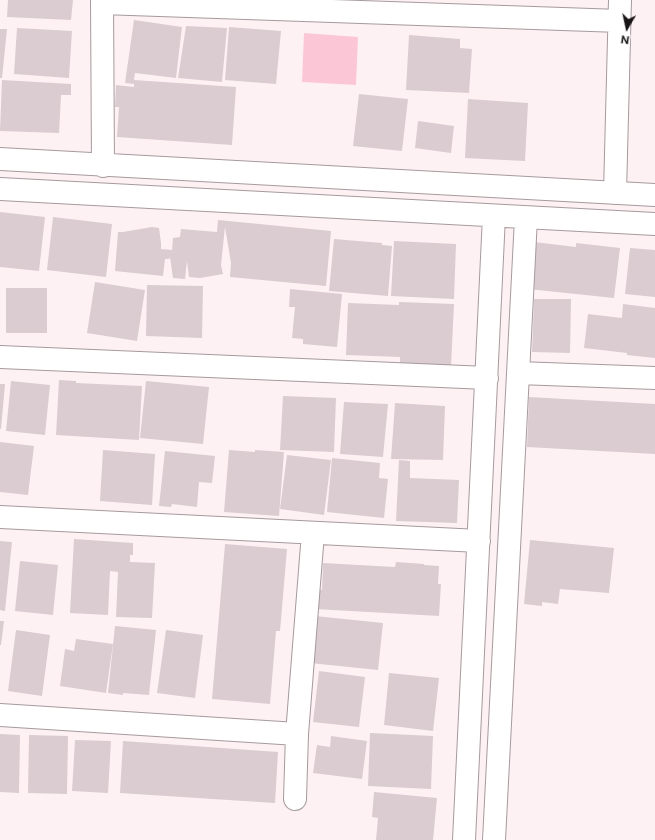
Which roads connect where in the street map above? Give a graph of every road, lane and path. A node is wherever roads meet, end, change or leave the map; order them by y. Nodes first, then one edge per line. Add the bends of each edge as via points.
1 (620, 0) edge
2 (102, 1) edge
3 (620, 22) junction
4 (0, 160) edge
5 (103, 166) junction
6 (0, 188) edge
7 (615, 193) junction
8 (655, 195) edge
9 (494, 216) junction
10 (526, 218) junction
11 (655, 224) edge
12 (0, 357) edge
13 (518, 373) junction
14 (487, 378) junction
15 (655, 378) edge
16 (0, 517) edge
17 (313, 533) junction
18 (479, 541) junction
19 (0, 715) edge
20 (297, 734) junction
21 (295, 799) dead end
22 (464, 840) edge
23 (494, 840) edge

1 - 3 street
2 - 3 street
2 - 5 street
3 - 7 street
4 - 5 street
5 - 7 street
6 - 9 street
7 - 8 street
9 - 10 street
9 - 14 street
10 - 11 street
10 - 13 street
12 - 14 street
13 - 15 street
13 - 23 street
14 - 18 street
16 - 17 street
17 - 18 street
17 - 20 street
18 - 22 street
19 - 20 street
20 - 21 street

